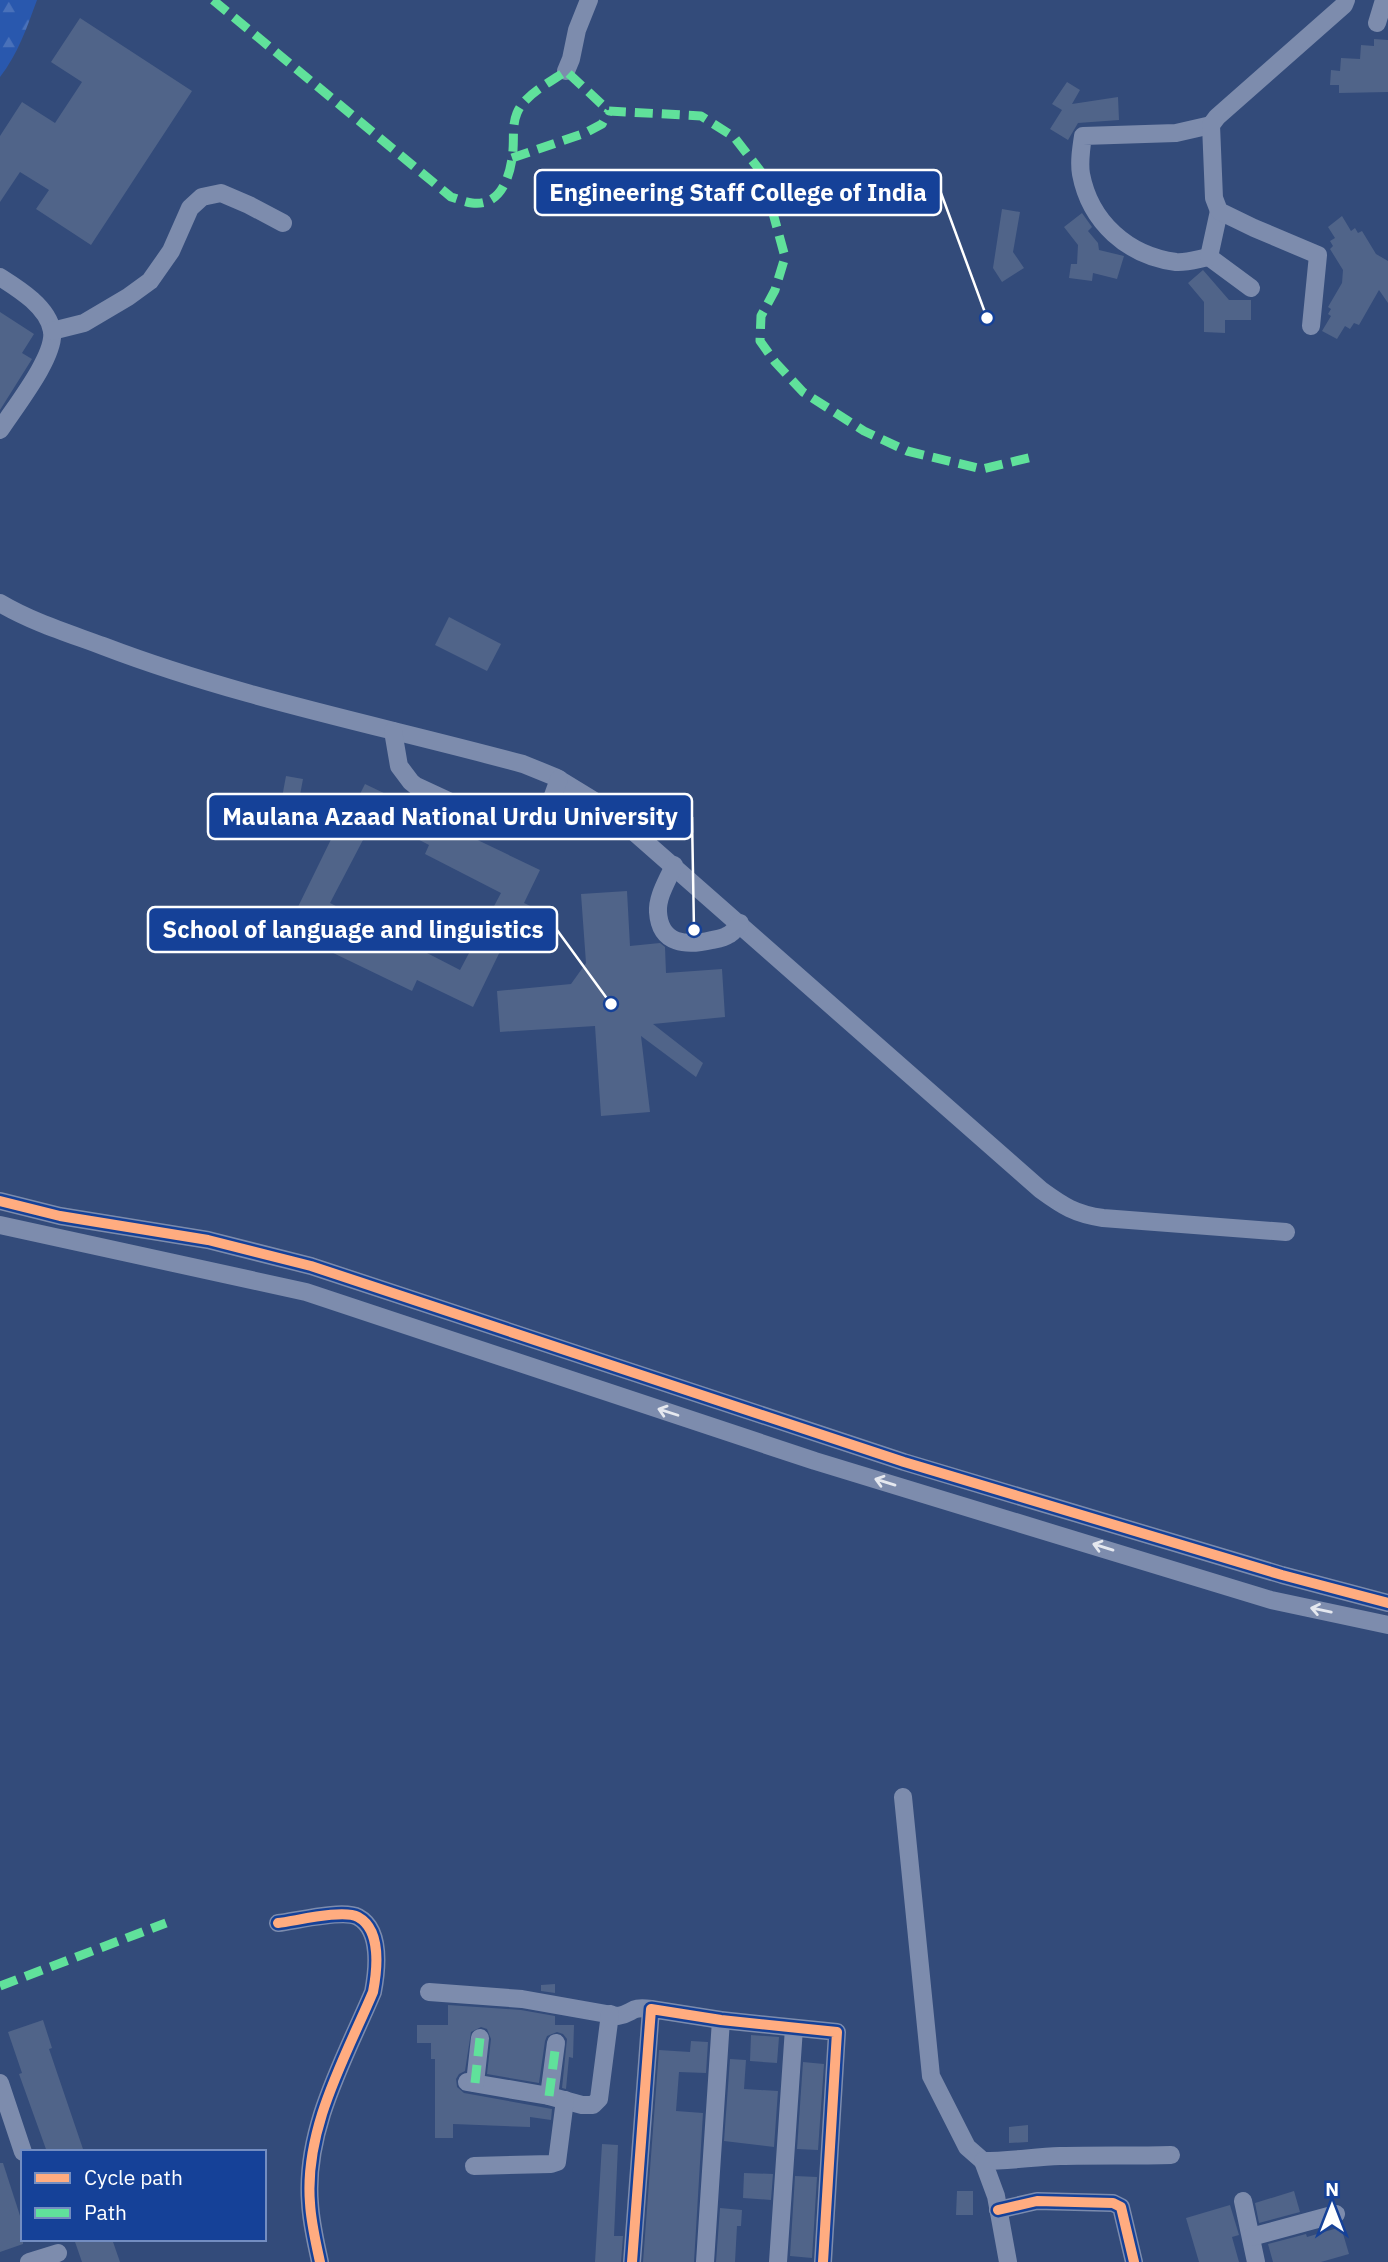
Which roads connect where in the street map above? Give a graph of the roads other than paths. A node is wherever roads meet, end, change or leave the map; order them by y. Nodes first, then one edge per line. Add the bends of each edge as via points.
1 (589, 0) edge
2 (1346, 0) edge
3 (1384, 0) edge
4 (1377, 23) dead end
5 (566, 71) dead end
6 (1211, 125) junction
7 (1220, 211) junction
8 (283, 223) dead end
9 (1209, 257) junction
10 (0, 278) edge
11 (1251, 288) dead end
12 (1311, 326) dead end
13 (52, 331) junction
14 (0, 430) edge
15 (1, 607) edge
16 (393, 731) junction
17 (559, 779) junction
18 (674, 865) junction
19 (740, 923) junction
20 (0, 1201) edge
21 (0, 1225) edge
22 (1286, 1231) dead end
23 (1388, 1603) edge
24 (1388, 1625) edge
25 (903, 1797) dead end
26 (278, 1923) dead end
27 (429, 1992) dead end
28 (651, 2009) junction
29 (610, 2014) junction
30 (721, 2020) junction
31 (794, 2028) junction
32 (480, 2038) dead end
33 (556, 2043) dead end
34 (0, 2083) edge
35 (557, 2098) junction
36 (22, 2150) edge
37 (1171, 2155) dead end
38 (983, 2161) junction
39 (474, 2166) dead end
40 (1243, 2201) dead end
41 (999, 2210) junction
42 (1336, 2214) dead end
43 (1251, 2237) junction
44 (57, 2252) edge
45 (29, 2262) edge
46 (320, 2262) edge
47 (632, 2262) edge
48 (705, 2262) edge
49 (778, 2262) edge
50 (823, 2262) edge
51 (1008, 2262) edge
52 (1134, 2262) edge
53 (1256, 2262) edge

1 - 5 street
2 - 6 street
3 - 4 street
6 - 7 street via 1214,198
6 - 9 street via 1176,133 1083,136 1080,155 1086,190 1115,237 1145,255 1178,262
7 - 9 street
7 - 12 street via 1318,256
8 - 13 street via 220,193 201,197 190,208 171,251 150,281 84,323
9 - 11 street
10 - 13 street via 22,291 47,317
13 - 14 street via 47,359
15 - 16 street via 141,661
16 - 17 street via 523,764
16 - 17 street via 399,766 411,782 500,825 543,823
17 - 18 street via 609,810
18 - 19 street
18 - 19 street via 658,907 667,936 693,944 729,935
19 - 22 street via 1067,1209 1102,1218
20 - 23 street via 60,1216 208,1240 311,1266 904,1462
24 -> 21 street via 1271,1600 815,1461 306,1293
25 - 38 street via 931,2076 967,2147
26 - 46 street via 346,1914 359,1917 371,1931 376,1951 373,1992 322,2114 313,2153 310,2201
27 - 29 street via 522,1999
28 - 29 street via 635,2007 624,2015
28 - 30 street
28 - 47 street
29 - 35 street via 599,2099 593,2105 582,2105
30 - 31 street
30 - 48 street
31 - 49 street
31 - 50 street via 837,2032
32 - 35 street via 471,2083
33 - 35 street
34 - 36 street
35 - 39 street via 557,2162
37 - 38 street
38 - 41 street
40 - 43 street
41 - 51 street
41 - 52 street via 1037,2201 1113,2203 1121,2207
42 - 43 street
43 - 53 street
44 - 45 street

